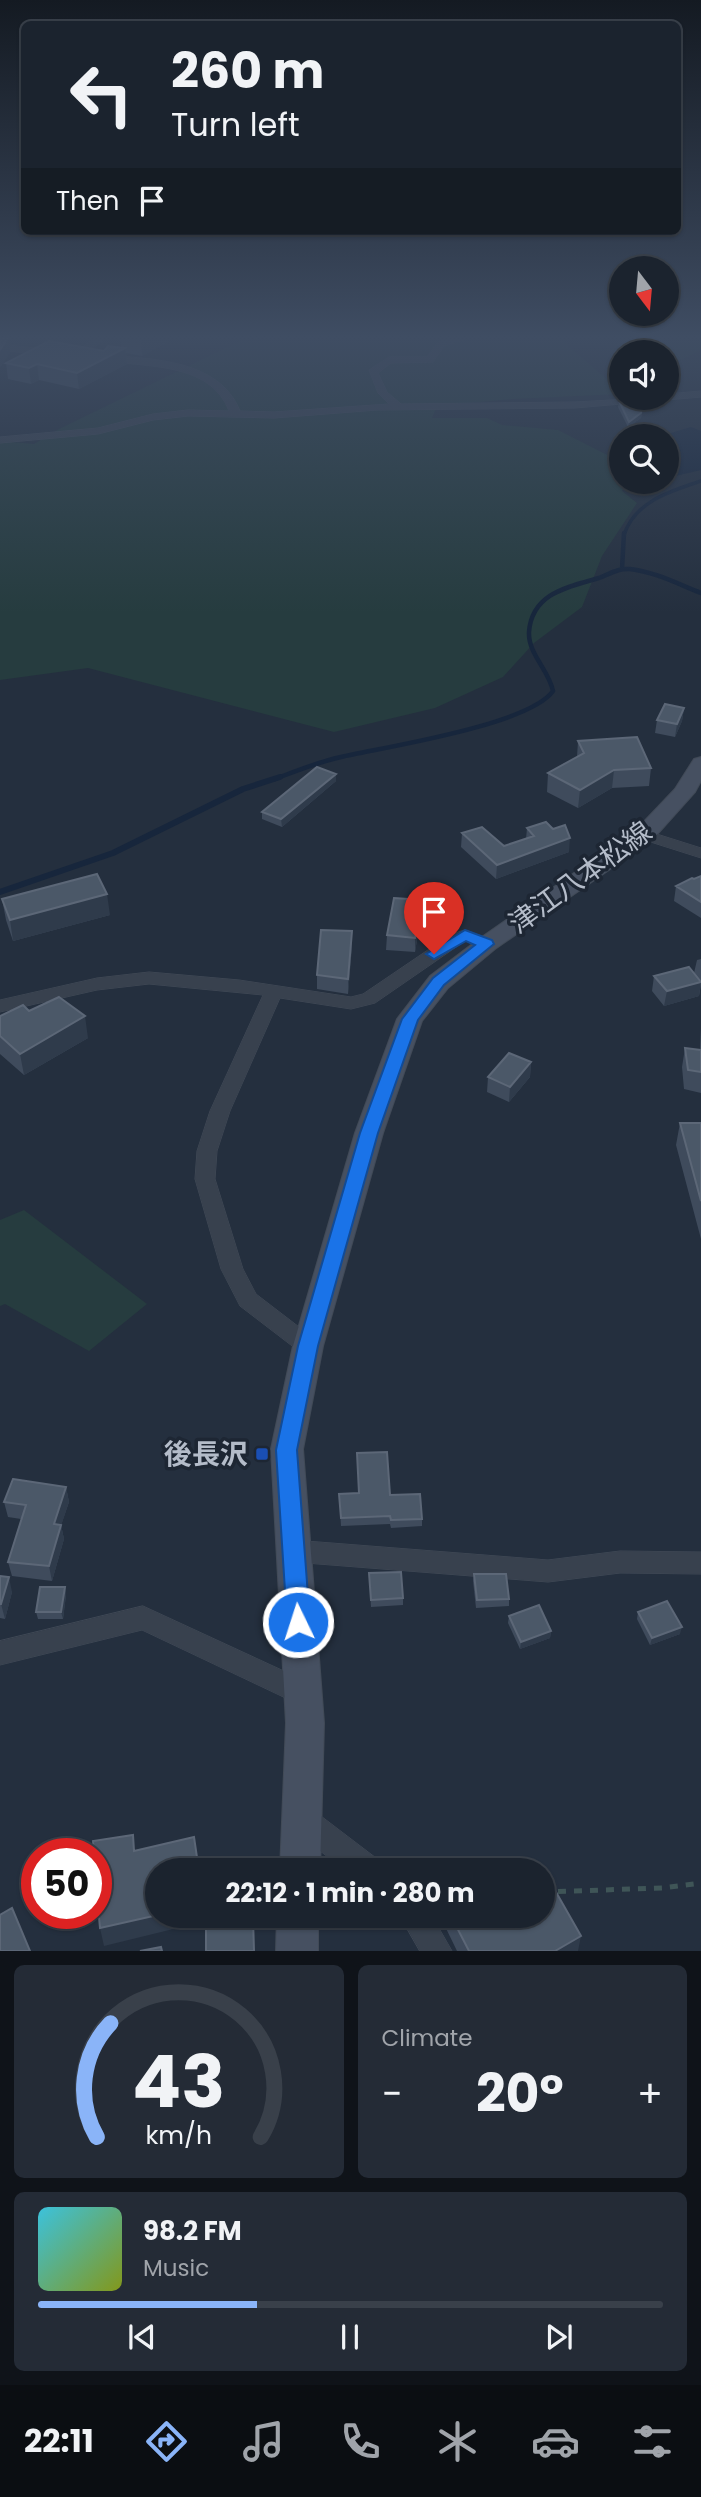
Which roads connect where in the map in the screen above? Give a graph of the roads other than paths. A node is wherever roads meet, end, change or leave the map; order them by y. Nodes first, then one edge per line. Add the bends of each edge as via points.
1 (102, 430) edge
2 (0, 440) edge
3 (701, 763) edge
4 (644, 835) junction
5 (701, 853) edge
6 (486, 944) junction
7 (273, 993) junction
8 (0, 1006) edge
9 (308, 1346) junction
10 (293, 1551) junction
11 (701, 1563) edge
12 (0, 1653) edge
13 (303, 1693) junction
14 (302, 1819) junction
15 (300, 1858) edge
16 (353, 1858) edge
17 (298, 1928) edge
18 (423, 1928) edge
19 (297, 1951) edge
20 (437, 1951) edge

1 - 2 street
3 - 4 main road, 津江八本松線 via 684,792
4 - 5 street
4 - 6 main road, 津江八本松線
6 - 7 street via 465,935 456,939 369,999 351,1003
6 - 9 main road, 津江八本松線 via 439,982 410,1019 369,1133
7 - 8 street via 149,978 97,984
7 - 9 street via 220,1111 205,1180 232,1269 248,1300
9 - 10 main road, 津江八本松線 via 287,1450
10 - 11 street via 548,1571 620,1562
10 - 13 main road, 津江八本松線
12 - 13 street via 143,1618
13 - 14 main road, 津江八本松線
14 - 15 main road, 津江八本松線
14 - 16 street
17 - 19 main road
18 - 20 street

